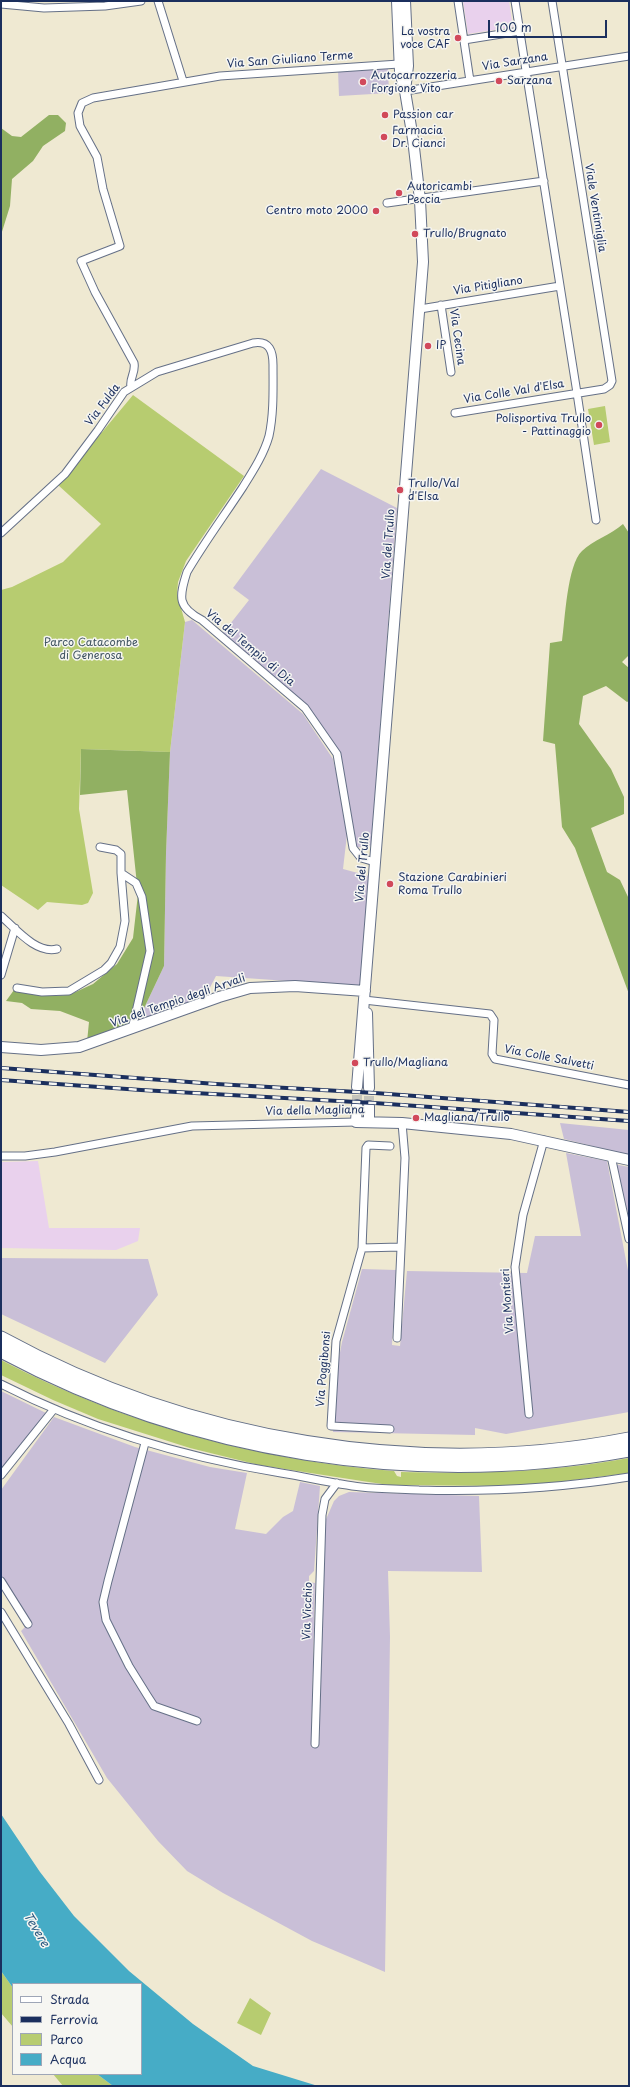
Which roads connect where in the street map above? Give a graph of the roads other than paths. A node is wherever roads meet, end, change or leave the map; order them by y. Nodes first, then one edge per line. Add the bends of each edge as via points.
1 (141, 1) edge
2 (158, 1) edge
3 (398, 1) edge
4 (405, 1) edge
5 (458, 1) edge
6 (515, 1) edge
7 (552, 1) edge
8 (1, 4) edge
9 (520, 31) junction
10 (464, 40) junction
11 (629, 56) edge
12 (399, 64) junction
13 (562, 66) junction
14 (526, 72) junction
15 (183, 81) junction
16 (470, 81) junction
17 (405, 91) junction
18 (544, 181) junction
19 (420, 200) junction
20 (387, 203) dead end
21 (560, 286) junction
22 (441, 304) junction
23 (420, 309) junction
24 (273, 354) joint
25 (451, 372) dead end
26 (130, 387) junction
27 (577, 393) junction
28 (455, 413) dead end
29 (596, 520) dead end
30 (1, 533) edge
31 (100, 847) dead end
32 (375, 862) junction
33 (121, 873) junction
34 (1, 916) edge
35 (15, 928) junction
36 (57, 949) dead end
37 (1, 975) edge
38 (17, 988) dead end
39 (364, 995) junction
40 (132, 1029) junction
41 (1, 1047) edge
42 (629, 1085) edge
43 (357, 1087) tunnel mouth
44 (369, 1088) tunnel mouth
45 (357, 1105) tunnel mouth
46 (369, 1106) tunnel mouth
47 (356, 1122) junction
48 (370, 1122) junction
49 (402, 1123) junction
50 (544, 1140) junction
51 (390, 1146) dead end
52 (1, 1156) edge
53 (610, 1156) junction
54 (629, 1160) edge
55 (629, 1239) edge
56 (400, 1247) junction
57 (362, 1248) junction
58 (1, 1338) edge
59 (397, 1338) dead end
60 (1, 1351) edge
61 (1, 1384) edge
62 (54, 1409) junction
63 (529, 1414) dead end
64 (390, 1429) dead end
65 (629, 1439) edge
66 (145, 1443) junction
67 (629, 1450) edge
68 (1, 1475) edge
69 (629, 1477) edge
70 (337, 1483) junction
71 (1, 1581) edge
72 (1, 1612) edge
73 (28, 1624) dead end
74 (197, 1721) dead end
75 (315, 1744) dead end
76 (99, 1780) dead end

1 - 8 street via 105,6 44,8
2 - 15 street
3 - 12 street, Via del Trullo
4 - 17 street, Via del Trullo via 408,66
5 - 10 street
6 - 9 street
7 - 13 street, Viale Ventimiglia
9 - 10 street
9 - 14 street
10 - 16 street
11 - 13 street, Via Sarzana
12 - 15 street, Via San Giuliano Terme via 242,73
12 - 17 street, Via del Trullo via 400,79
13 - 14 street, Via Sarzana
13 - 27 street, Viale Ventimiglia via 612,381 604,389
14 - 16 street, Via Sarzana
14 - 18 street
15 - 26 street, Via San Giuliano Terme via 88,99 82,103 78,113 80,126 97,157 103,189 120,246 81,261 134,363
16 - 17 street, Via Sarzana
17 - 19 street, Via del Trullo
18 - 19 street
18 - 21 street
19 - 20 street
19 - 23 street, Via del Trullo via 423,262
21 - 22 street, Via Pitigliano
21 - 27 street
22 - 23 street, Via Pitigliano
22 - 25 street, Via Cecina
23 - 32 street, Via del Trullo
24 - 26 street, Via Fulda via 264,343 254,343 156,372
24 - 32 street, Via del Tempio di Dia via 273,402 271,425 265,447 254,470 186,572 182,602 187,612 202,620 307,711 337,754 353,848 361,858
26 - 30 street, Via Fulda via 119,397 65,474
27 - 28 street, Via Colle Val d'Elsa
27 - 29 street
31 - 33 street via 116,850 121,854
32 - 39 street, Via del Trullo
33 - 38 street via 125,921 120,947 112,963 69,991 42,992
33 - 40 street via 136,883 142,897 150,951
34 - 35 street
35 - 36 street via 42,948 49,951
35 - 37 street
39 - 40 street, Via del Tempio degli Arvali via 290,986 250,988
39 - 42 street, Via Colle Salvetti via 490,1014 494,1020 494,1059
39 - 43 street, Via del Trullo
39 - 44 street, Via del Trullo via 369,1031
40 - 41 street, Via del Tempio degli Arvali via 74,1048 41,1050
45 - 47 street
46 - 48 street
47 - 48 street, Via della Magliana
47 - 52 street, Via della Magliana via 192,1126 56,1152
48 - 49 street, Via della Magliana
49 - 50 street, Via della Magliana
49 - 56 street via 405,1158
50 - 53 street, Via della Magliana
50 - 63 street, Via Montieri via 523,1215 515,1267
51 - 57 street via 366,1148
53 - 54 street, Via della Magliana
53 - 55 street
56 - 57 street
56 - 59 street
57 - 64 street, Via Poggibonsi via 336,1341 331,1426
58 - 65 highway via 70,1372 146,1402 239,1429 321,1444 399,1452 472,1454 551,1450
60 - 67 highway via 74,1386 152,1416 234,1439 322,1456 376,1462 461,1466 539,1462
61 - 62 street
62 - 66 street
62 - 68 street
66 - 70 street via 243,1467
66 - 74 street via 103,1602 106,1620 129,1666 154,1706
69 - 70 street via 535,1488 452,1491 376,1488
70 - 75 street, Via Vicchio via 327,1495 322,1515
71 - 73 street
72 - 76 street via 69,1724

